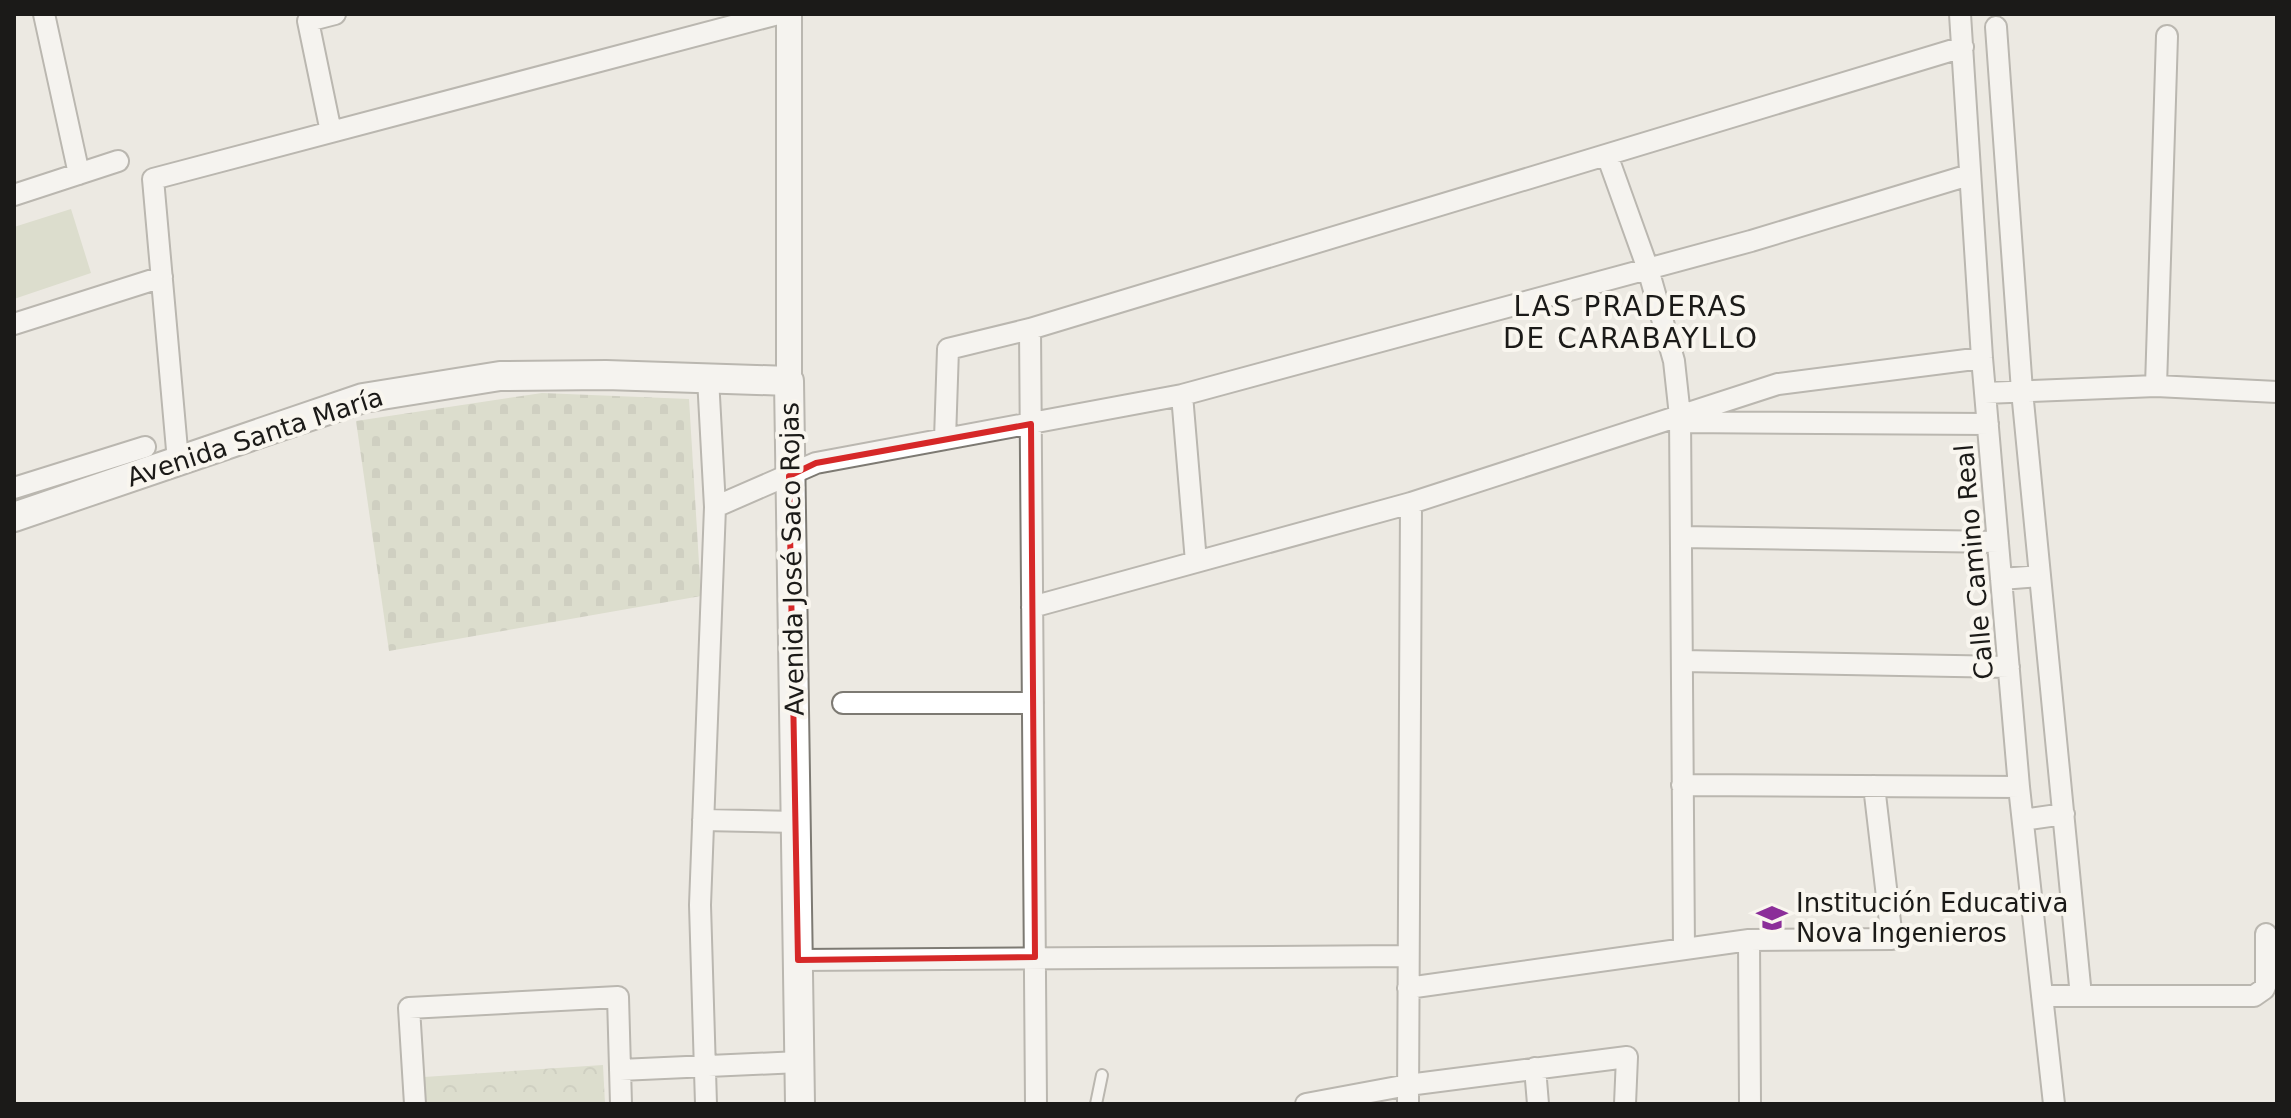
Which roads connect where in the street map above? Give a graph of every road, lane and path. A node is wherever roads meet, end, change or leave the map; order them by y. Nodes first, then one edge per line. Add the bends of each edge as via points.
1 (44, 14) edge
2 (778, 14) edge
3 (789, 14) edge
4 (327, 15) edge
5 (1996, 20) edge
6 (1961, 30) edge
7 (2167, 36) dead end
8 (331, 132) junction
9 (1607, 155) junction
10 (118, 161) dead end
11 (79, 174) junction
12 (1969, 175) junction
13 (14, 195) edge
14 (1648, 269) junction
15 (162, 277) junction
16 (14, 324) edge
17 (1030, 329) junction
18 (1982, 358) junction
19 (708, 378) junction
20 (789, 381) junction
21 (2156, 386) junction
22 (2022, 391) junction
23 (2277, 392) edge
24 (1985, 393) junction
25 (1182, 395) junction
26 (1680, 419) junction
27 (1031, 424) junction
28 (1988, 424) junction
29 (945, 439) junction
30 (145, 447) dead end
31 (178, 461) junction
32 (789, 476) junction
33 (14, 488) edge
34 (1411, 503) junction
35 (715, 507) junction
36 (14, 517) edge
37 (1681, 537) junction
38 (1998, 542) junction
39 (1196, 562) junction
40 (2040, 576) junction
41 (2001, 579) junction
42 (1032, 607) junction
43 (1682, 661) junction
44 (2009, 667) junction
45 (843, 703) dead end
46 (1033, 703) junction
47 (1682, 785) junction
48 (1874, 786) junction
49 (2019, 787) junction
50 (2064, 814) junction
51 (703, 820) junction
52 (2023, 820) junction
53 (796, 822) junction
54 (2266, 934) dead end
55 (1749, 940) junction
56 (1684, 949) junction
57 (1408, 956) junction
58 (1035, 957) junction
59 (798, 960) junction
60 (1408, 988) junction
61 (2042, 996) junction
62 (2081, 996) junction
63 (799, 1062) junction
64 (705, 1066) junction
65 (1535, 1068) junction
66 (620, 1070) junction
67 (1102, 1075) dead end
68 (1408, 1094) edge
69 (415, 1104) edge
70 (621, 1104) edge
71 (706, 1104) edge
72 (800, 1104) edge
73 (1036, 1104) edge
74 (1096, 1104) edge
75 (1306, 1104) edge
76 (1538, 1104) edge
77 (1625, 1104) edge
78 (1750, 1104) edge
79 (2054, 1104) edge

1 - 11 street
2 - 8 street
3 - 20 street, Avenida José Saco Rojas
4 - 8 street via 308,21
5 - 6 street
5 - 22 street
6 - 9 street
6 - 12 street, Calle Camino Real
7 - 21 street
8 - 15 street via 153,179
9 - 14 street
9 - 17 street
10 - 11 street
11 - 13 street
12 - 14 street
12 - 18 street, Calle Camino Real
14 - 25 street
14 - 26 street via 1674,361
15 - 16 street
15 - 31 street
17 - 27 street
17 - 29 street via 948,349
18 - 24 street, Calle Camino Real
18 - 26 street via 1778,384
19 - 20 main road, Avenida Santa María
19 - 31 main road, Avenida Santa María via 500,376 363,398
19 - 35 street
20 - 32 main road, Avenida José Saco Rojas
21 - 22 street
21 - 23 street
22 - 24 street
22 - 40 street
24 - 28 street, Calle Camino Real
25 - 27 street
25 - 39 street
26 - 28 street
26 - 34 street
26 - 37 street
27 - 29 street
27 - 42 street
28 - 38 street, Calle Camino Real
29 - 32 street via 816,463
30 - 33 street
31 - 36 main road, Avenida Santa María
32 - 35 street
32 - 53 main road, Avenida José Saco Rojas
34 - 39 street
34 - 57 street
35 - 51 street
37 - 38 street
37 - 43 street
38 - 41 street, Calle Camino Real
39 - 42 street
40 - 41 street
40 - 50 street
41 - 44 street, Calle Camino Real
42 - 46 street
43 - 44 street
43 - 47 street
44 - 49 street, Calle Camino Real
45 - 46 street
46 - 58 street
47 - 48 street
47 - 56 street
48 - 49 street
48 - 55 street via 1892,939
49 - 52 street, Calle Camino Real
50 - 52 street
50 - 62 street
51 - 53 street
51 - 64 street
52 - 61 street, Calle Camino Real
53 - 59 main road, Avenida José Saco Rojas
54 - 62 street via 2266,984 2254,996
55 - 56 street
55 - 78 street
56 - 60 street
57 - 58 street
57 - 60 street
58 - 59 street
58 - 73 street
59 - 63 main road, Avenida José Saco Rojas
60 - 68 street
61 - 62 street
61 - 79 street, Calle Camino Real
63 - 64 street
63 - 72 main road, Avenida José Saco Rojas
64 - 66 street
64 - 71 street
65 - 68 street
65 - 76 street
65 - 77 street via 1627,1057
66 - 69 street via 618,997 409,1008
66 - 70 street
67 - 74 lane
68 - 75 street

